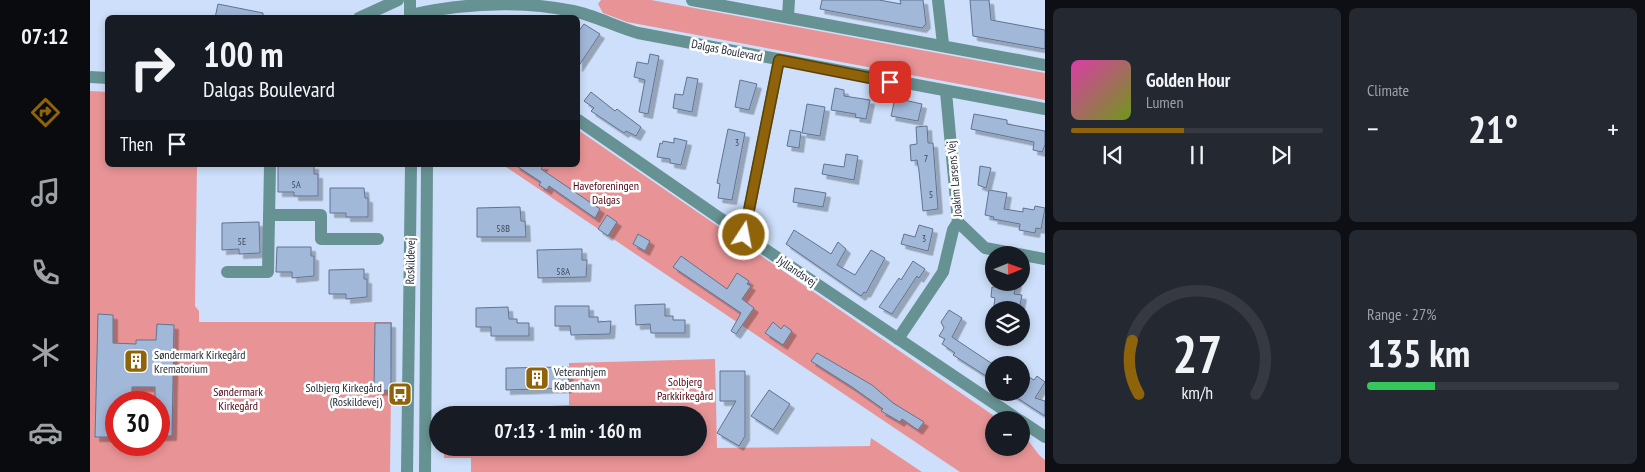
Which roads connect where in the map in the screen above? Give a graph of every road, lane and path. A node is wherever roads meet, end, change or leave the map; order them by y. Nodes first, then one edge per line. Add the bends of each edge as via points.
1 (398, 0) edge
2 (410, 0) edge
3 (692, 0) edge
4 (789, 0) edge
5 (938, 0) edge
6 (430, 9) edge
7 (366, 15) edge
8 (408, 15) edge
9 (414, 15) edge
10 (788, 16) junction
11 (943, 44) junction
12 (779, 60) junction
13 (1045, 65) edge
14 (90, 77) edge
15 (105, 78) edge
16 (946, 92) junction
17 (1045, 109) edge
18 (580, 121) edge
19 (270, 167) edge
20 (411, 167) edge
21 (427, 167) edge
22 (269, 215) junction
23 (958, 222) junction
24 (744, 235) junction
25 (378, 239) dead end
26 (1045, 259) edge
27 (227, 272) dead end
28 (898, 339) junction
29 (409, 356) junction
30 (426, 356) junction
31 (1005, 411) edge
32 (1030, 427) edge
33 (1045, 437) edge
34 (406, 472) edge
35 (425, 472) edge

1 - 7 street
2 - 8 street
3 - 10 street
4 - 10 street
5 - 11 street
6 - 9 street, Dalgas Boulevard
6 - 12 street, Dalgas Boulevard via 514,2 532,4 575,11 638,33
10 - 11 street
11 - 13 street
12 - 16 street, Dalgas Boulevard
12 - 24 street
14 - 15 street
16 - 17 street, Dalgas Boulevard
16 - 23 street, Joakim Larsens Vej
18 - 24 street, Jyllandsvej
19 - 22 street
20 - 29 street, Roskildevej
21 - 30 street, Roskildevej
22 - 25 street via 321,215 321,239
22 - 27 street via 268,272
23 - 26 street via 985,248
23 - 28 street, Joakim Larsens Vej via 943,272
24 - 28 street, Jyllandsvej
28 - 31 street, Jyllandsvej
29 - 30 street
29 - 34 street, Roskildevej
30 - 35 street, Roskildevej
32 - 33 street, Jyllandsvej

